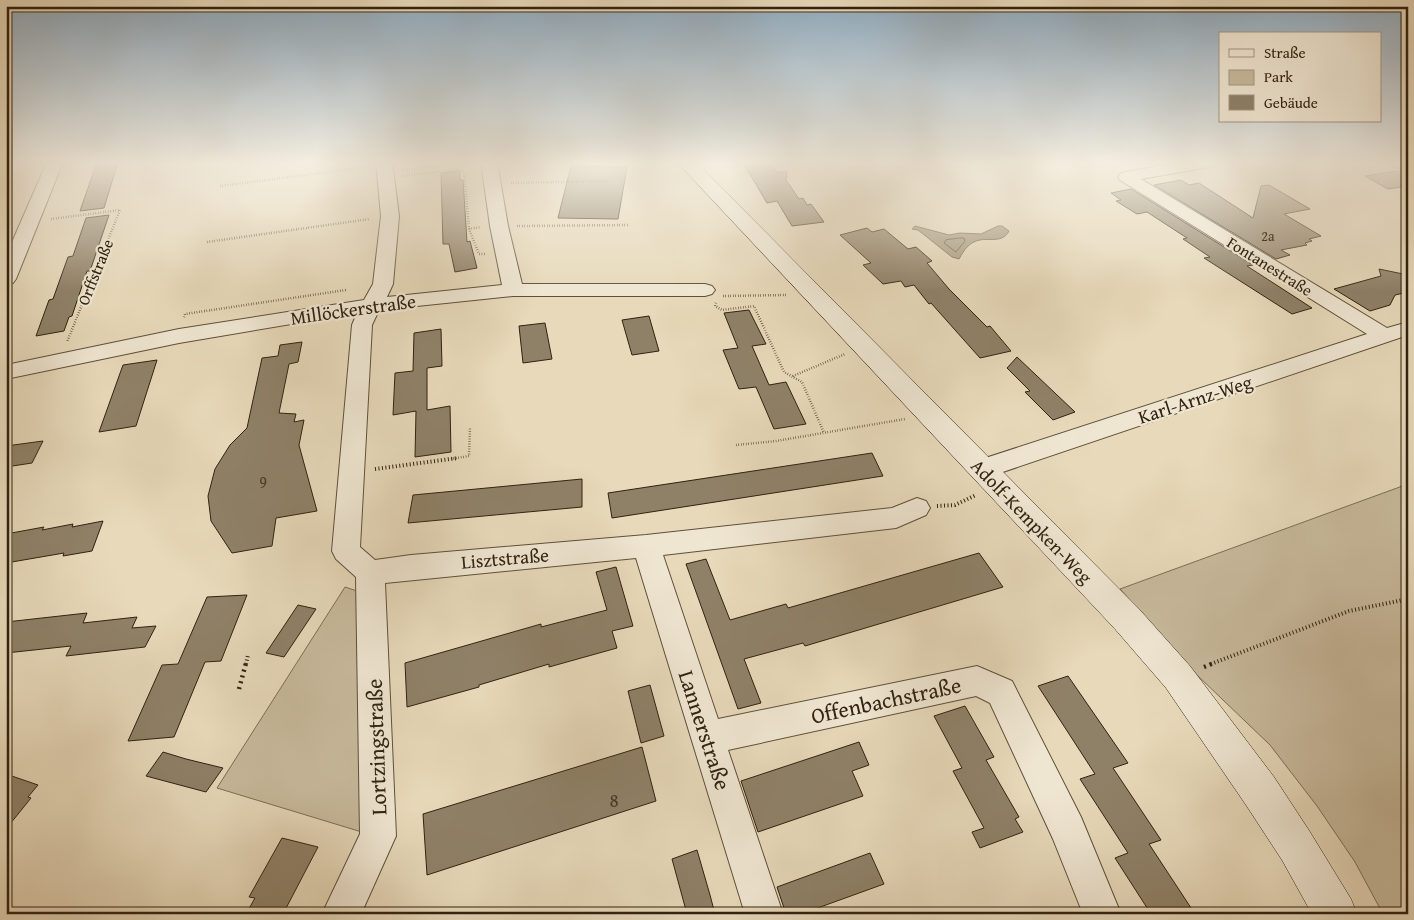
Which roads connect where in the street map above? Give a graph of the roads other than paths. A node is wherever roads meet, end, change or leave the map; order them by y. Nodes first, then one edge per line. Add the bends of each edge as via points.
1 (38, 205) edge
2 (389, 205) edge
3 (495, 205) edge
4 (725, 205) edge
5 (1171, 205) edge
6 (8, 274) edge
7 (514, 290) junction
8 (712, 293) road end
9 (371, 305) junction
10 (1408, 328) edge
11 (1385, 336) junction
12 (6, 372) edge
13 (982, 484) junction
14 (917, 508) road end
15 (646, 546) junction
16 (370, 573) junction
17 (706, 738) junction
18 (341, 914) edge
19 (764, 914) edge
20 (1102, 914) edge
21 (1336, 914) edge

1 - 6 street
2 - 9 street via 383,284
3 - 7 street
4 - 13 main road, Adolf-Kempken-Weg
5 - 11 street, Fontanestraße
7 - 8 street, Millöckerstraße
7 - 9 street, Millöckerstraße
9 - 12 street, Millöckerstraße via 179,336
9 - 16 street via 362,325 346,552
10 - 11 street, Karl-Arnz-Weg
11 - 13 street, Karl-Arnz-Weg
13 - 21 main road, Adolf-Kempken-Weg via 1126,619 1178,677 1260,790
14 - 15 street, Lisztstraße via 896,518
15 - 16 street, Lisztstraße
15 - 17 street, Lannerstraße
16 - 18 street, Lortzingstraße via 378,836
17 - 19 street, Lannerstraße
17 - 20 street, Offenbachstraße via 977,681 1001,692 1068,830

